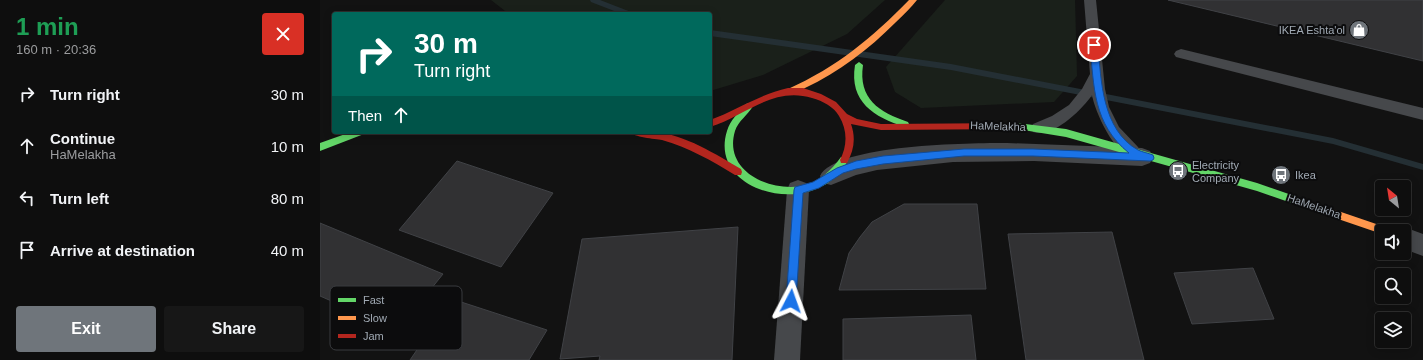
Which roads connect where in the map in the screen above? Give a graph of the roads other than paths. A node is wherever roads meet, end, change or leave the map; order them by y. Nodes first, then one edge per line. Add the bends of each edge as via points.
1 (913, 0) edge
2 (1090, 0) edge
3 (877, 38) junction
4 (1181, 54) dead end
5 (859, 65) junction
6 (1097, 73) junction
7 (848, 82) dead end
8 (791, 91) junction
9 (843, 99) dead end
10 (749, 106) junction
11 (1423, 114) edge
12 (844, 116) junction
13 (712, 123) edge
14 (922, 126) junction
15 (1038, 128) junction
16 (356, 134) edge
17 (649, 134) edge
18 (320, 147) edge
19 (1142, 155) junction
20 (738, 172) junction
21 (831, 176) junction
22 (798, 190) junction
23 (1375, 228) edge
24 (1411, 241) edge
25 (1423, 245) edge
26 (787, 360) edge

1 - 3 street
2 - 6 lane
3 - 5 street
3 - 8 street via 830,72 808,85
4 - 11 lane
5 - 7 street
5 - 14 street via 856,75 857,86 870,104 891,120
6 - 15 lane via 1087,93 1072,110 1052,124
6 - 19 lane via 1099,95 1106,119 1121,141
8 - 10 street via 764,97
8 - 12 street via 821,97 832,103
9 - 12 street
10 - 13 street via 727,119
10 - 20 street via 737,119 728,142 730,157
12 - 14 street, HaMelakha via 854,122 873,126
12 - 21 street via 850,136 849,150 842,164
14 - 15 street, HaMelakha via 988,125
15 - 19 street, HaMelakha via 1080,136
16 - 18 street
17 - 20 street via 692,146
19 - 21 street, HaMelakha via 964,152 874,161
19 - 23 street, HaMelakha via 1256,187
20 - 22 street via 760,187 778,191
21 - 22 street via 816,185
22 - 26 street
24 - 25 street

